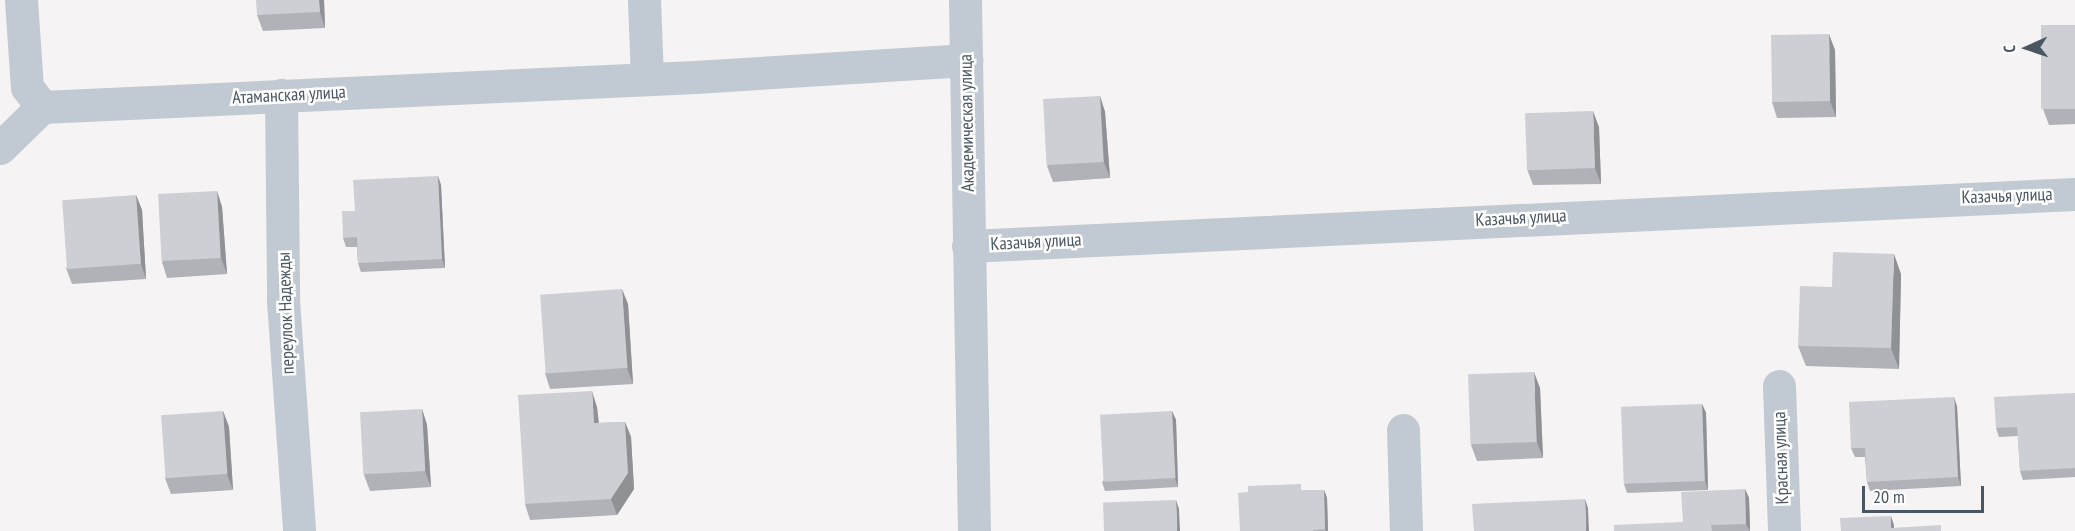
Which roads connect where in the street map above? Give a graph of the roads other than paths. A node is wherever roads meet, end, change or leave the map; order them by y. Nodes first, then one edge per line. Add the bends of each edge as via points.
1 (21, 0) edge
2 (644, 0) edge
3 (965, 0) edge
4 (966, 60) junction
5 (647, 79) junction
6 (281, 95) junction
7 (42, 107) junction
8 (0, 148) edge
9 (2075, 194) edge
10 (968, 246) junction
11 (1779, 386) dead end
12 (1403, 430) dead end
13 (299, 531) edge
14 (974, 531) edge
15 (1406, 531) edge
16 (1784, 531) edge

1 - 7 street via 27,87
2 - 5 street
3 - 4 street, Академическая улица
4 - 5 street, Атаманская улица
4 - 10 street, Академическая улица
5 - 6 street, Атаманская улица
6 - 7 street, Атаманская улица
6 - 13 street, переулок Надежды via 283,300
7 - 8 street
9 - 10 street, Казачья улица
10 - 14 street, Академическая улица
11 - 16 street, Красная улица
12 - 15 street

